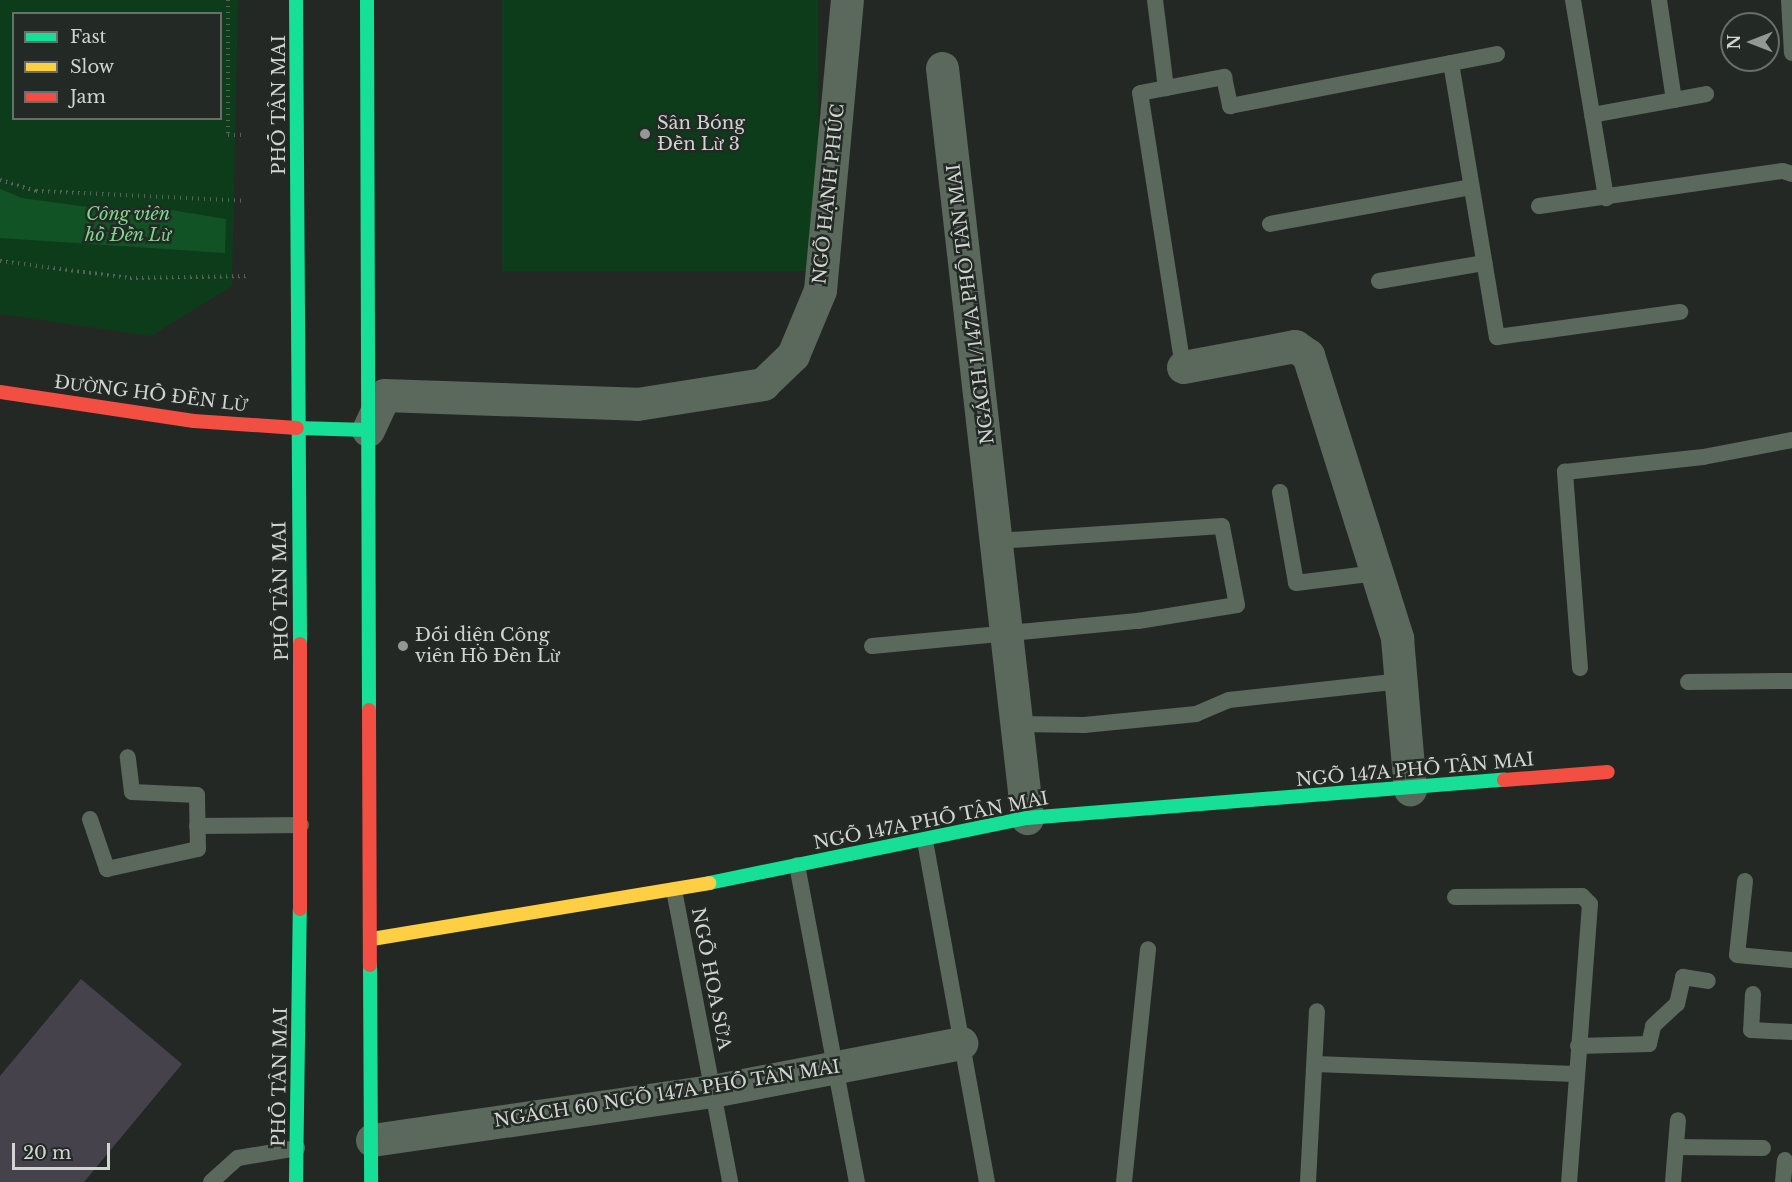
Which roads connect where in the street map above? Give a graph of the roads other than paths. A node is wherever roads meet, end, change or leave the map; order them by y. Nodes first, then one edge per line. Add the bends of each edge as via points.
1 (296, 0) edge
2 (367, 0) edge
3 (847, 0) edge
4 (1155, 0) edge
5 (1573, 0) edge
6 (1659, 0) edge
7 (1789, 0) edge
8 (1792, 53) edge
9 (1497, 54) dead end
10 (1451, 63) junction
11 (942, 68) dead end
12 (1166, 88) junction
13 (1706, 94) dead end
14 (1674, 100) junction
15 (1592, 115) junction
16 (1792, 174) edge
17 (1471, 187) junction
18 (1606, 198) junction
19 (1539, 206) dead end
20 (1270, 224) dead end
21 (1484, 262) junction
22 (1379, 281) dead end
23 (1680, 312) dead end
24 (1183, 368) joint
25 (0, 392) edge
26 (297, 428) junction
27 (368, 430) junction
28 (1792, 440) edge
29 (1280, 492) dead end
30 (999, 541) junction
31 (1376, 573) junction
32 (1009, 630) junction
33 (872, 646) dead end
34 (1580, 668) dead end
35 (1401, 681) junction
36 (1792, 681) edge
37 (1688, 682) dead end
38 (1020, 724) junction
39 (128, 757) dead end
40 (1608, 772) dead end
41 (1410, 789) junction
42 (1027, 818) junction
43 (90, 819) dead end
44 (301, 825) junction
45 (197, 826) junction
46 (925, 841) junction
47 (797, 865) junction
48 (1745, 881) dead end
49 (674, 890) junction
50 (1455, 897) dead end
51 (372, 939) junction
52 (1148, 949) dead end
53 (1792, 960) edge
54 (1708, 981) dead end
55 (1754, 994) dead end
56 (1317, 1011) dead end
57 (1792, 1032) edge
58 (961, 1042) junction
59 (1578, 1046) junction
60 (1315, 1064) junction
61 (832, 1068) junction
62 (1575, 1074) junction
63 (712, 1091) junction
64 (1678, 1120) dead end
65 (372, 1140) junction
66 (1676, 1147) junction
67 (297, 1149) junction
68 (1763, 1149) dead end
69 (1785, 1160) dead end
70 (211, 1182) edge
71 (296, 1182) edge
72 (372, 1182) edge
73 (730, 1182) edge
74 (857, 1182) edge
75 (987, 1182) edge
76 (1124, 1182) edge
77 (1308, 1182) edge
78 (1569, 1182) edge
79 (1673, 1182) edge
80 (1783, 1182) edge

1 - 26 main road, PHỐ TÂN MAI
2 - 27 main road
3 - 27 street, NGÕ HẠNH PHÚC via 820,290 793,355 763,384 638,404 384,395
4 - 12 lane
5 - 15 lane
6 - 14 lane
7 - 8 lane
9 - 10 lane
10 - 12 lane via 1230,106 1224,76
10 - 17 lane
11 - 30 street, NGÁCH 1/147A PHỐ TÂN MAI
12 - 24 lane via 1140,93
13 - 14 lane
14 - 15 lane
15 - 18 lane
16 - 18 lane via 1783,171
17 - 20 lane
17 - 21 lane
18 - 19 lane
21 - 22 lane
21 - 23 lane via 1497,337
24 - 31 street via 1295,346 1308,355
25 - 26 main road, ĐƯỜNG HỒ ĐỀN LỪ via 194,421
26 - 27 main road, ĐƯỜNG HỒ ĐỀN LỪ
26 - 44 main road, PHỐ TÂN MAI
27 - 51 main road
28 - 34 lane via 1703,457 1564,472
29 - 31 lane via 1296,583
30 - 32 street, NGÁCH 1/147A PHỐ TÂN MAI
30 - 32 lane via 1222,526 1237,605 1138,621
31 - 35 street via 1397,638
32 - 33 lane
32 - 38 street, NGÁCH 1/147A PHỐ TÂN MAI
35 - 38 lane via 1229,700 1196,714 1084,725
35 - 41 street
36 - 37 lane
38 - 42 street, NGÁCH 1/147A PHỐ TÂN MAI
39 - 45 lane via 132,792 196,795
40 - 41 main road, NGÕ 147A PHỐ TÂN MAI
41 - 42 main road, NGÕ 147A PHỐ TÂN MAI
42 - 46 main road, NGÕ 147A PHỐ TÂN MAI
43 - 45 lane via 107,869 198,849
44 - 45 lane
44 - 67 main road, PHỐ TÂN MAI
46 - 47 main road, NGÕ 147A PHỐ TÂN MAI
46 - 58 lane
47 - 49 main road, NGÕ 147A PHỐ TÂN MAI
47 - 61 lane
48 - 53 lane via 1737,955
49 - 51 main road, NGÕ 147A PHỐ TÂN MAI
49 - 63 lane, NGÕ HOA SỮA
50 - 59 lane via 1588,898
51 - 65 main road
52 - 76 lane
54 - 59 lane via 1683,977 1677,1004 1653,1026 1649,1044
55 - 57 lane via 1751,1030
56 - 60 lane
58 - 61 street, NGÁCH 60 NGÕ 147A PHỐ TÂN MAI
58 - 75 lane
59 - 62 lane
60 - 62 lane
60 - 77 lane
61 - 63 street, NGÁCH 60 NGÕ 147A PHỐ TÂN MAI
61 - 74 lane
62 - 78 lane
63 - 65 street, NGÁCH 60 NGÕ 147A PHỐ TÂN MAI
63 - 73 lane, NGÕ HOA SỮA
64 - 66 lane
65 - 72 main road
66 - 68 lane
66 - 79 lane
67 - 70 lane via 238,1158
67 - 71 main road, PHỐ TÂN MAI
69 - 80 lane

